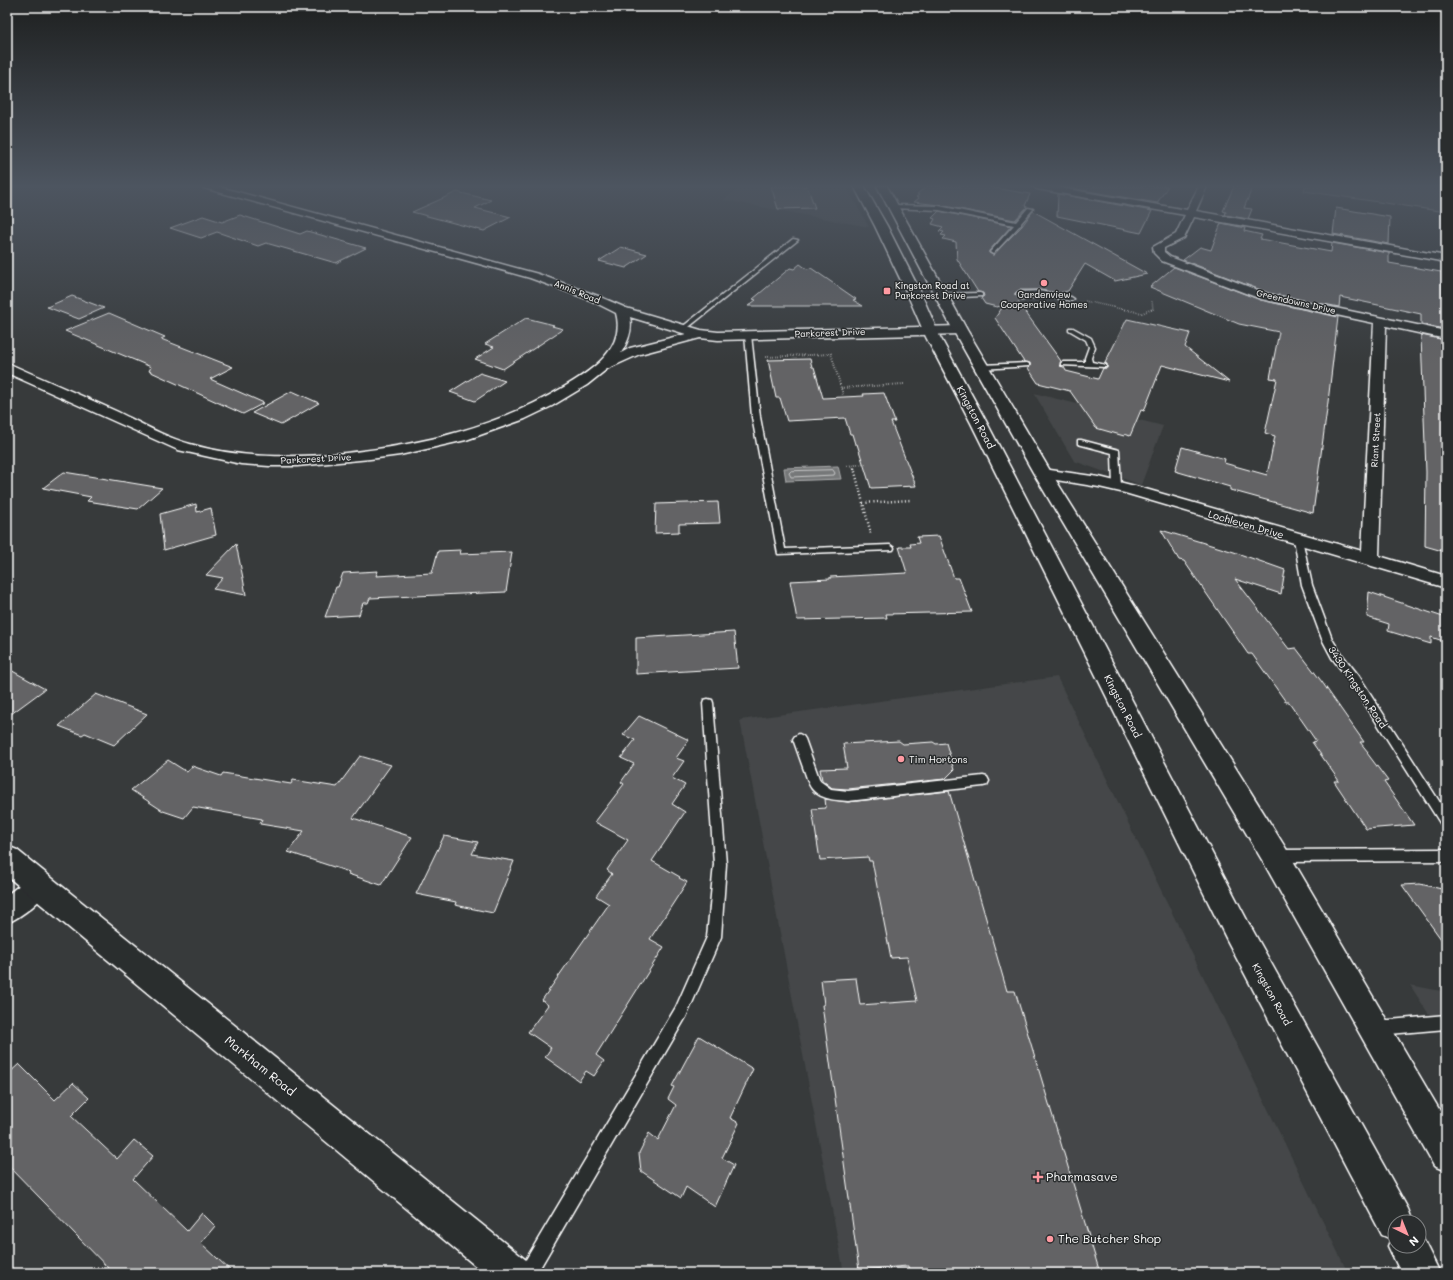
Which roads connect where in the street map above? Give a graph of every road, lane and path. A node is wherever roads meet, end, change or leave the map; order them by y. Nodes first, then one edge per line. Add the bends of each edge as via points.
1 (424, 246) edge
2 (788, 246) edge
3 (892, 246) edge
4 (915, 246) edge
5 (999, 246) edge
6 (1161, 246) edge
7 (1372, 246) edge
8 (993, 252) dead end
9 (1446, 259) edge
10 (914, 291) junction
11 (1019, 294) dead end
12 (980, 295) dead end
13 (942, 296) junction
14 (1071, 300) joint
15 (1152, 301) dead end
16 (622, 311) junction
17 (1380, 321) junction
18 (683, 329) junction
19 (1071, 329) dead end
20 (930, 330) junction
21 (960, 330) junction
22 (825, 333) junction
23 (700, 334) junction
24 (748, 335) junction
25 (1446, 335) edge
26 (831, 354) junction
27 (790, 356) junction
28 (749, 358) junction
29 (790, 359) dead end
30 (1063, 364) dead end
31 (1089, 364) junction
32 (1027, 365) dead end
33 (1104, 366) dead end
34 (981, 367) junction
35 (7, 368) edge
36 (602, 368) junction
37 (904, 384) dead end
38 (841, 388) junction
39 (843, 395) dead end
40 (1081, 442) dead end
41 (866, 464) dead end
42 (854, 465) junction
43 (845, 466) dead end
44 (1043, 474) junction
45 (1117, 487) junction
46 (911, 500) dead end
47 (863, 503) junction
48 (1298, 539) junction
49 (875, 548) junction
50 (890, 548) dead end
51 (1370, 560) junction
52 (1446, 582) edge
53 (708, 703) dead end
54 (799, 740) dead end
55 (983, 781) dead end
56 (1446, 822) edge
57 (1446, 855) edge
58 (1275, 856) junction
59 (7, 859) edge
60 (39, 885) junction
61 (7, 911) edge
62 (1446, 1022) edge
63 (1374, 1029) junction
64 (1446, 1154) edge
65 (1391, 1214) edge
66 (1411, 1254) edge
67 (513, 1273) edge
68 (527, 1273) edge
69 (1421, 1273) edge

1 - 16 street, Annis Road via 534,276
2 - 18 lane
3 - 10 main road, Kingston Road
4 - 13 main road
5 - 8 lane
6 - 17 street, Greendowns Drive via 1158,247 1159,253 1171,262 1265,297
7 - 9 street
10 - 13 main road
10 - 20 main road, Kingston Road
11 - 14 lane via 1039,293
12 - 13 lane
13 - 21 main road
14 - 15 path via 1088,301 1142,313 1153,309
16 - 18 street, Parkcrest Drive
16 - 36 street, Parkcrest Drive via 626,328 614,353
17 - 25 street, Greendowns Drive
17 - 51 street, Riant Street
18 - 23 street, Parkcrest Drive
19 - 31 lane via 1089,339 1092,347 1088,358
20 - 21 street, Parkcrest Drive
20 - 22 street, Parkcrest Drive
20 - 65 main road, Kingston Road via 1237,930
21 - 34 main road
22 - 24 street, Parkcrest Drive
22 - 26 path
23 - 24 street, Parkcrest Drive
23 - 36 street, Parkcrest Drive via 635,351
24 - 28 lane
26 - 27 path
26 - 38 path
27 - 28 path
27 - 29 path
28 - 49 lane via 760,441 781,552
30 - 31 lane
31 - 33 lane
32 - 34 lane
34 - 44 main road
35 - 36 street, Parkcrest Drive via 170,443 251,461 300,462 407,450 470,433 539,408 565,394
37 - 38 path
38 - 39 path
40 - 45 lane via 1116,452
41 - 42 path
42 - 43 path
42 - 47 path
44 - 45 street, Lochleven Drive
44 - 58 main road
45 - 48 street, Lochleven Drive
46 - 47 path
47 - 49 path
48 - 51 street, Lochleven Drive
48 - 56 lane, 3430 Kingston Road via 1307,585 1327,639
49 - 50 lane
51 - 52 street, Lochleven Drive
53 - 68 lane via 720,864 714,937 681,1012
54 - 55 lane via 815,784 828,794 848,796
57 - 58 lane
58 - 63 main road
59 - 60 main road, Markham Road
60 - 61 street
60 - 67 main road, Markham Road
62 - 63 lane
63 - 64 main road
66 - 69 main road

